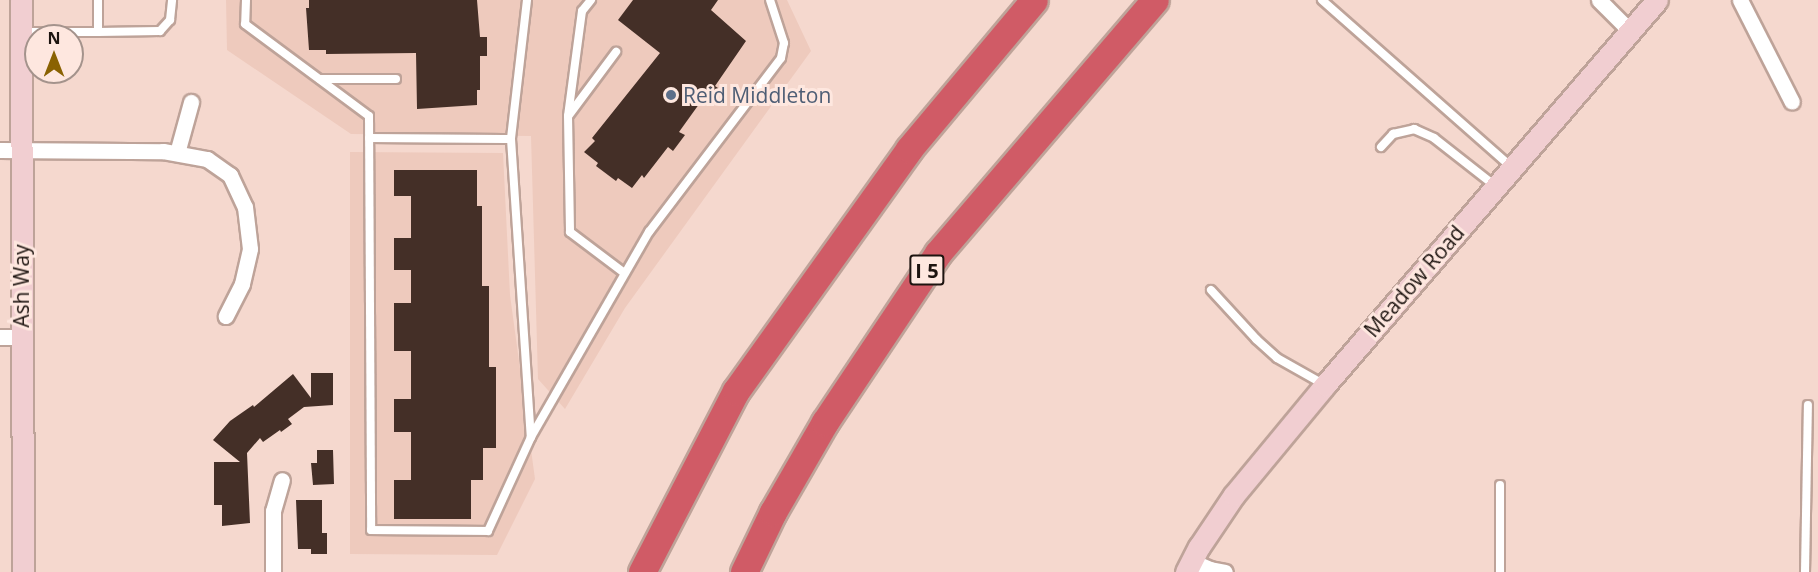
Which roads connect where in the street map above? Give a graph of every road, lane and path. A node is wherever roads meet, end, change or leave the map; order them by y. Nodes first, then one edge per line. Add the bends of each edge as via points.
1 (21, 0) edge
2 (98, 0) edge
3 (172, 0) edge
4 (246, 0) edge
5 (527, 0) edge
6 (591, 0) edge
7 (770, 0) edge
8 (1034, 0) edge
9 (1155, 0) edge
10 (1322, 0) edge
11 (1599, 0) edge
12 (1657, 0) edge
13 (1740, 0) edge
14 (1629, 30) junction
15 (21, 32) junction
16 (98, 32) junction
17 (616, 52) dead end
18 (320, 79) junction
19 (396, 79) dead end
20 (191, 102) dead end
21 (1792, 102) dead end
22 (568, 116) junction
23 (369, 138) junction
24 (511, 139) junction
25 (1382, 147) dead end
26 (10, 150) edge
27 (177, 153) junction
28 (1511, 167) junction
29 (1495, 186) junction
30 (623, 272) junction
31 (1210, 290) dead end
32 (226, 316) dead end
33 (0, 337) edge
34 (22, 337) junction
35 (1325, 385) junction
36 (1808, 405) dead end
37 (531, 437) junction
38 (282, 480) dead end
39 (1500, 485) dead end
40 (1188, 566) edge
41 (22, 572) edge
42 (273, 572) edge
43 (642, 572) edge
44 (744, 572) edge
45 (1225, 572) edge
46 (1500, 572) edge
47 (1805, 572) edge

1 - 15 street, Ash Way
2 - 16 lane
3 - 16 lane via 170,20 160,31
4 - 18 lane via 245,24
5 - 24 lane
6 - 22 lane via 582,11
7 - 30 lane via 784,43 781,58
8 - 43 highway via 909,149 736,391
9 - 44 highway, I 5 via 938,253 825,422
10 - 28 lane
11 - 14 street
12 - 14 street, Meadow Road
13 - 21 street
14 - 28 street, Meadow Road
15 - 16 lane
15 - 26 street, Ash Way
17 - 22 lane
18 - 19 lane
18 - 23 lane via 369,116
20 - 27 street
22 - 30 lane via 570,232
23 - 24 lane
23 - 37 lane via 371,530 488,531
24 - 37 lane
25 - 29 lane via 1393,134 1414,129 1434,138
26 - 27 street
26 - 34 street, Ash Way
27 - 32 street via 207,159 230,175 245,207 250,249 242,284
28 - 29 street, Meadow Road
29 - 35 street, Meadow Road
30 - 37 lane
31 - 35 lane via 1277,358
33 - 34 street
34 - 41 street, Ash Way
35 - 40 street, Meadow Road via 1234,495
36 - 47 lane
38 - 42 street via 273,511
39 - 46 lane
40 - 45 street

